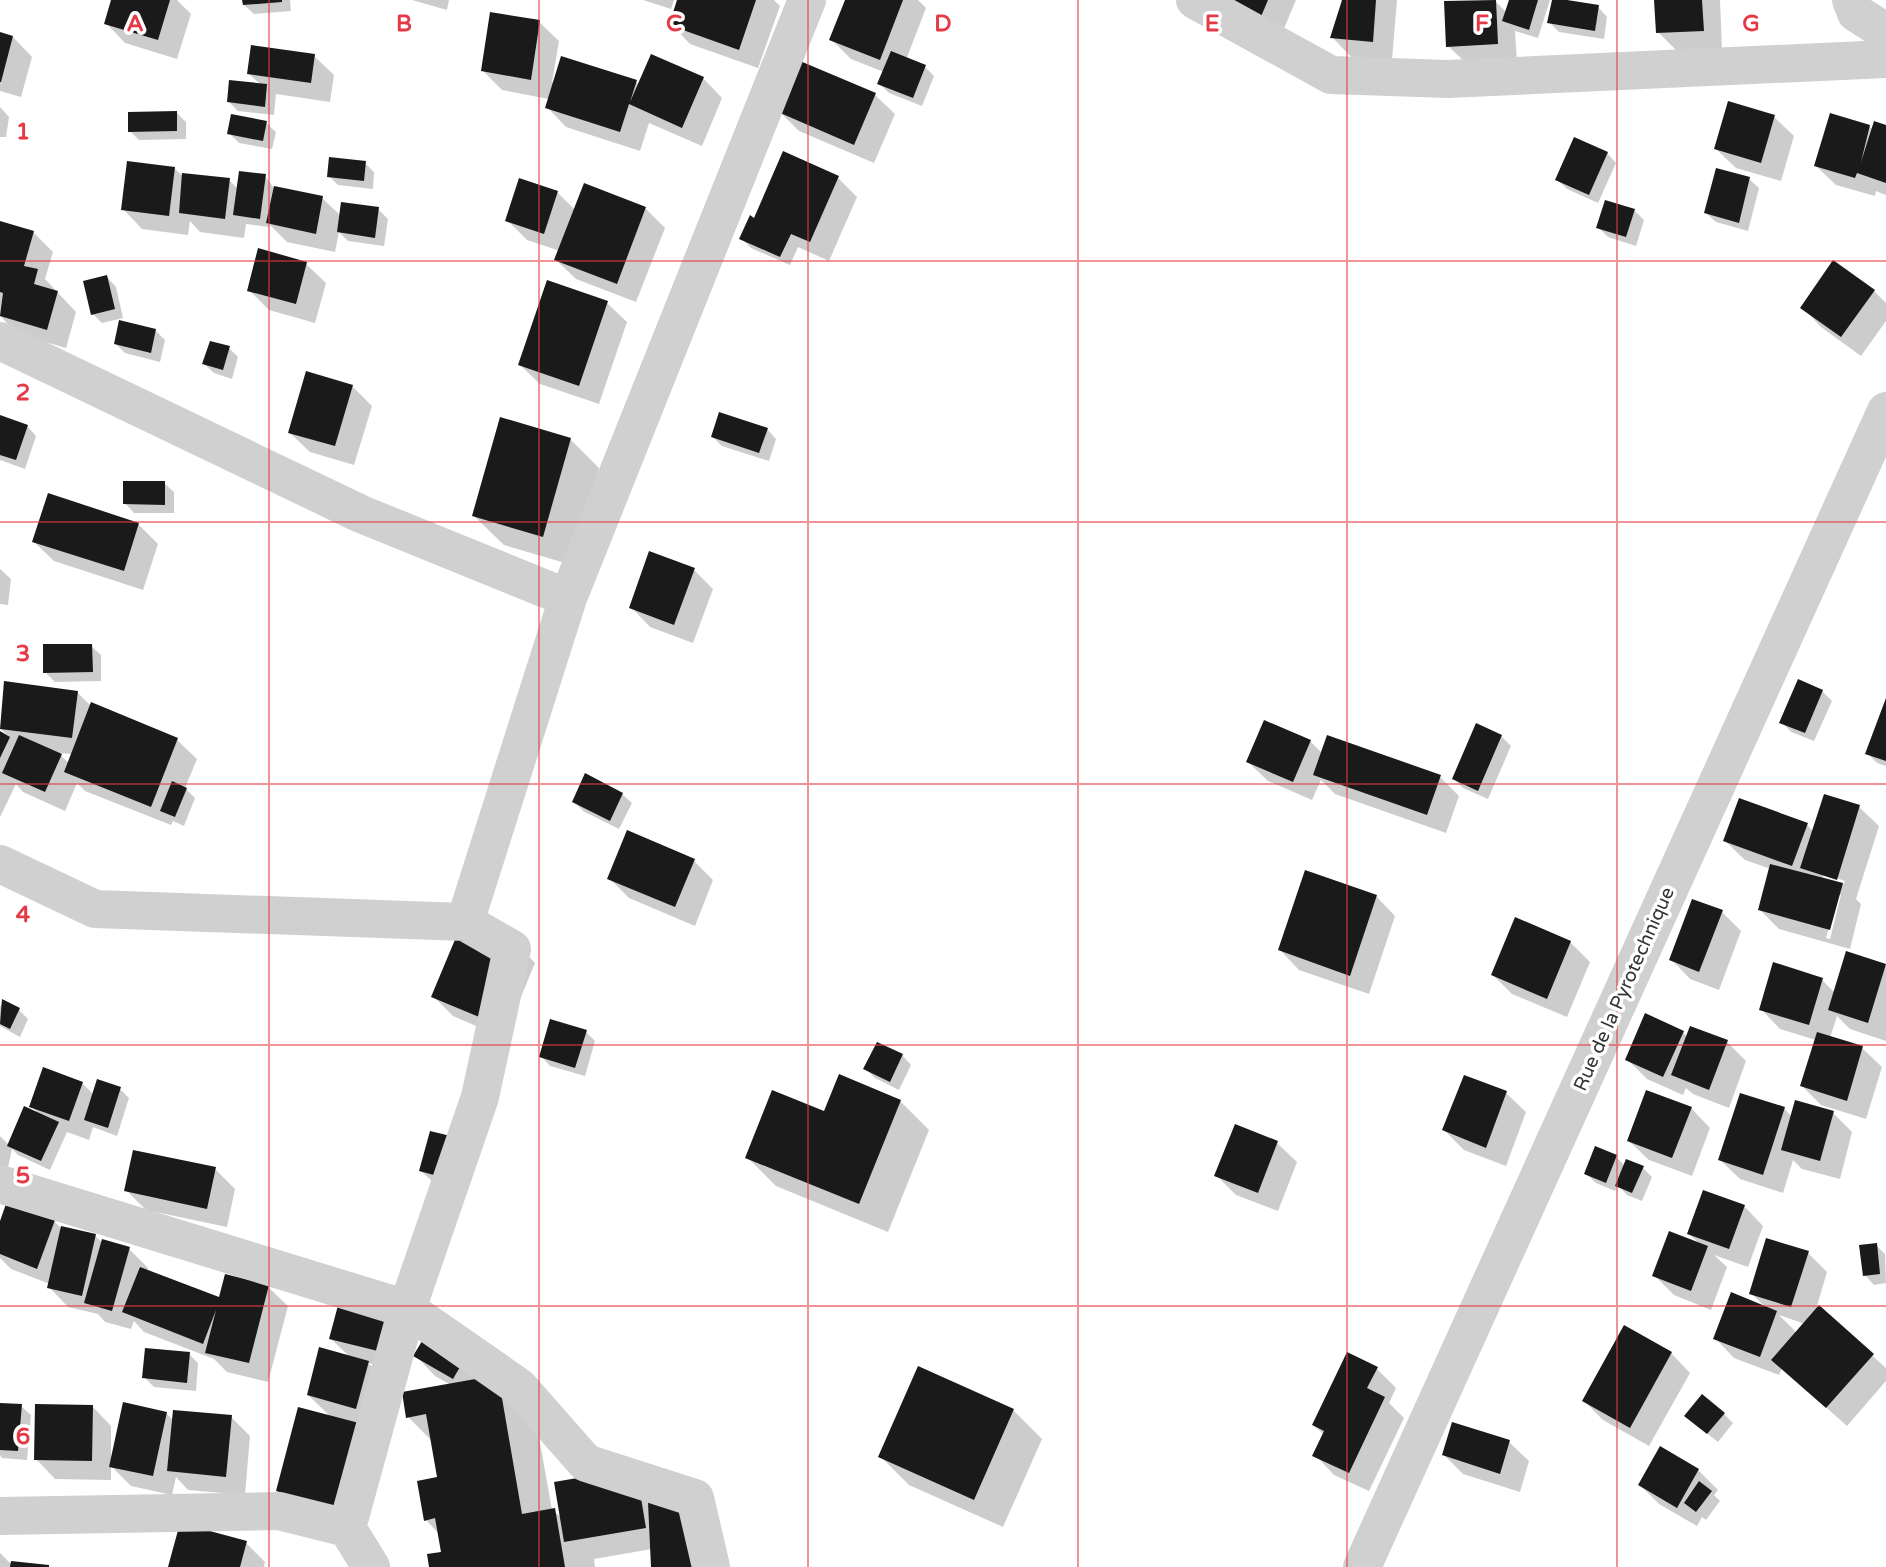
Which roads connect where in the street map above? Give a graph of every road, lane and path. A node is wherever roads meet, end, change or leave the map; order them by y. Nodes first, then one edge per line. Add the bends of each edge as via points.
1 (807, 0) edge
2 (1195, 0) edge
3 (1851, 0) edge
4 (1886, 32) edge
5 (1886, 59) edge
6 (0, 341) edge
7 (1886, 411) edge
8 (568, 598) junction
9 (0, 864) edge
10 (465, 922) junction
11 (0, 1184) edge
12 (407, 1309) junction
13 (0, 1516) edge
14 (347, 1528) junction
15 (371, 1567) edge
16 (711, 1567) edge
17 (1362, 1567) edge

1 - 8 street
2 - 5 street via 1331,75 1448,79
3 - 4 street via 1856,13
6 - 8 street via 361,514
7 - 17 street, Rue de la Pyrotechnique
8 - 10 street
9 - 10 street via 95,909
10 - 12 street via 512,949 480,1097
11 - 12 street
12 - 14 street
12 - 16 street via 519,1387 586,1463 695,1498
13 - 14 street via 279,1511
14 - 15 street

